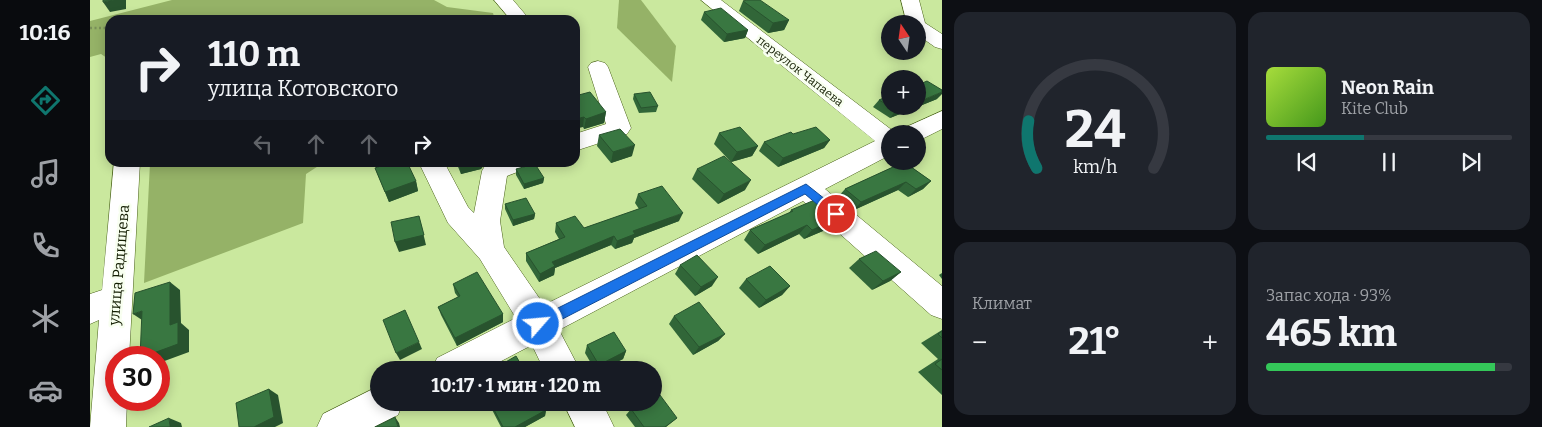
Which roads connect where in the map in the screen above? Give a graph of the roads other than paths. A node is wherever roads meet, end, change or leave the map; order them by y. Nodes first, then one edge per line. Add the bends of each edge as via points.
1 (503, 0) edge
2 (910, 0) edge
3 (720, 1) edge
4 (516, 15) edge
5 (914, 15) edge
6 (926, 32) edge
7 (942, 43) edge
8 (598, 67) dead end
9 (942, 119) edge
10 (926, 127) edge
11 (881, 135) edge
12 (580, 141) edge
13 (881, 148) edge
14 (126, 167) edge
15 (434, 167) dead end
16 (506, 167) edge
17 (806, 188) junction
18 (490, 250) junction
19 (103, 305) edge
20 (942, 305) edge
21 (538, 324) junction
22 (466, 361) edge
23 (559, 361) edge
24 (370, 410) edge
25 (586, 411) edge
26 (107, 427) edge
27 (336, 427) edge
28 (595, 427) edge

1 - 4 street
2 - 5 street
3 - 11 street, переулок Чапаева
6 - 7 street
8 - 12 street via 619,128
9 - 10 street
13 - 17 street
14 - 19 street, улица Радищева
15 - 18 street via 458,215
16 - 18 street via 495,171 486,221
17 - 20 street
17 - 21 street
18 - 21 street
19 - 26 street, улица Радищева
21 - 22 street
21 - 23 street
24 - 27 street
25 - 28 street

